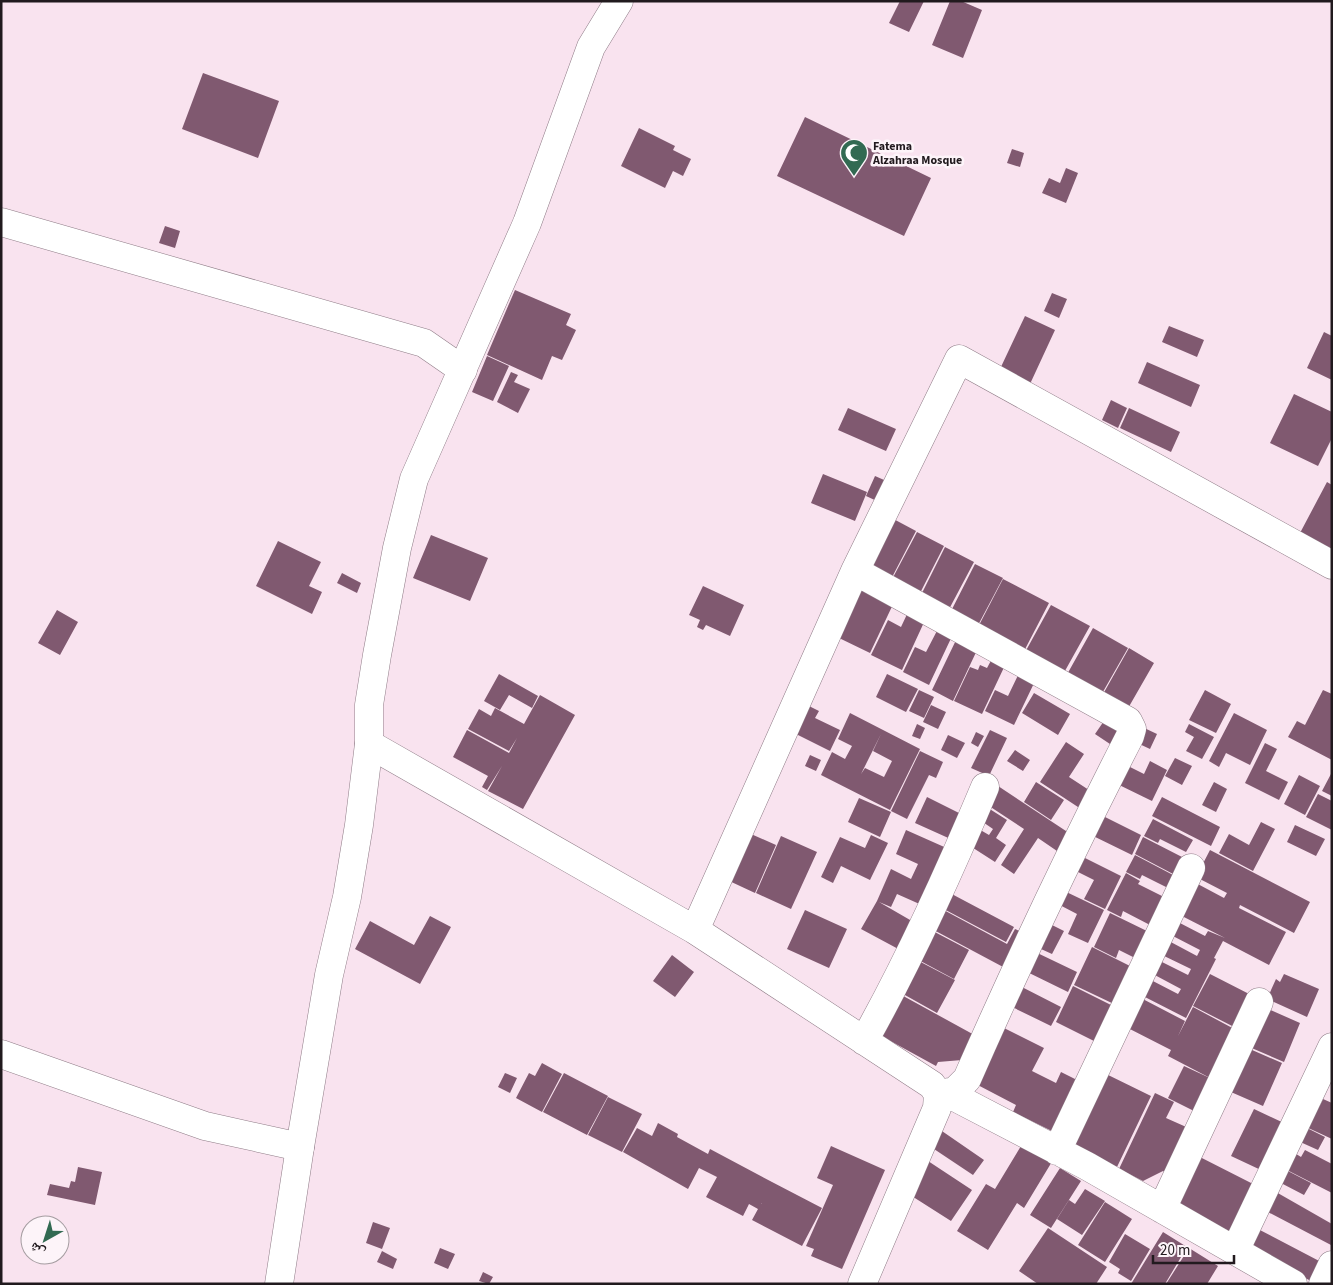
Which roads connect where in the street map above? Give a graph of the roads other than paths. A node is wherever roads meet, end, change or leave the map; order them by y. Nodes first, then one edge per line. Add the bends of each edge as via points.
1 (619, 1) edge
2 (1, 222) edge
3 (463, 370) junction
4 (1332, 565) edge
5 (855, 570) junction
6 (369, 744) junction
7 (985, 787) dead end
8 (1191, 868) dead end
9 (695, 930) junction
10 (1259, 1002) dead end
11 (864, 1041) junction
12 (1332, 1046) edge
13 (1, 1054) edge
14 (943, 1094) junction
15 (300, 1147) junction
16 (1057, 1151) junction
17 (1162, 1209) junction
18 (1235, 1251) junction
19 (1332, 1265) edge
20 (279, 1284) edge
21 (862, 1284) edge
22 (1293, 1284) edge
23 (1323, 1284) edge

1 - 3 street via 591,47 527,223
2 - 3 street via 424,343
3 - 6 street via 414,479 377,655 369,705
4 - 5 street via 959,359
5 - 9 street
5 - 14 street via 1128,721 1132,729 1041,916 967,1079 955,1091
6 - 9 street
6 - 15 street via 347,897 329,975
7 - 11 street via 896,984
8 - 16 street
9 - 11 street
10 - 17 street
11 - 14 street
12 - 18 street
13 - 15 street via 205,1126
14 - 16 street
14 - 21 street
15 - 20 street
16 - 17 street
17 - 18 street
18 - 22 street
19 - 23 street

